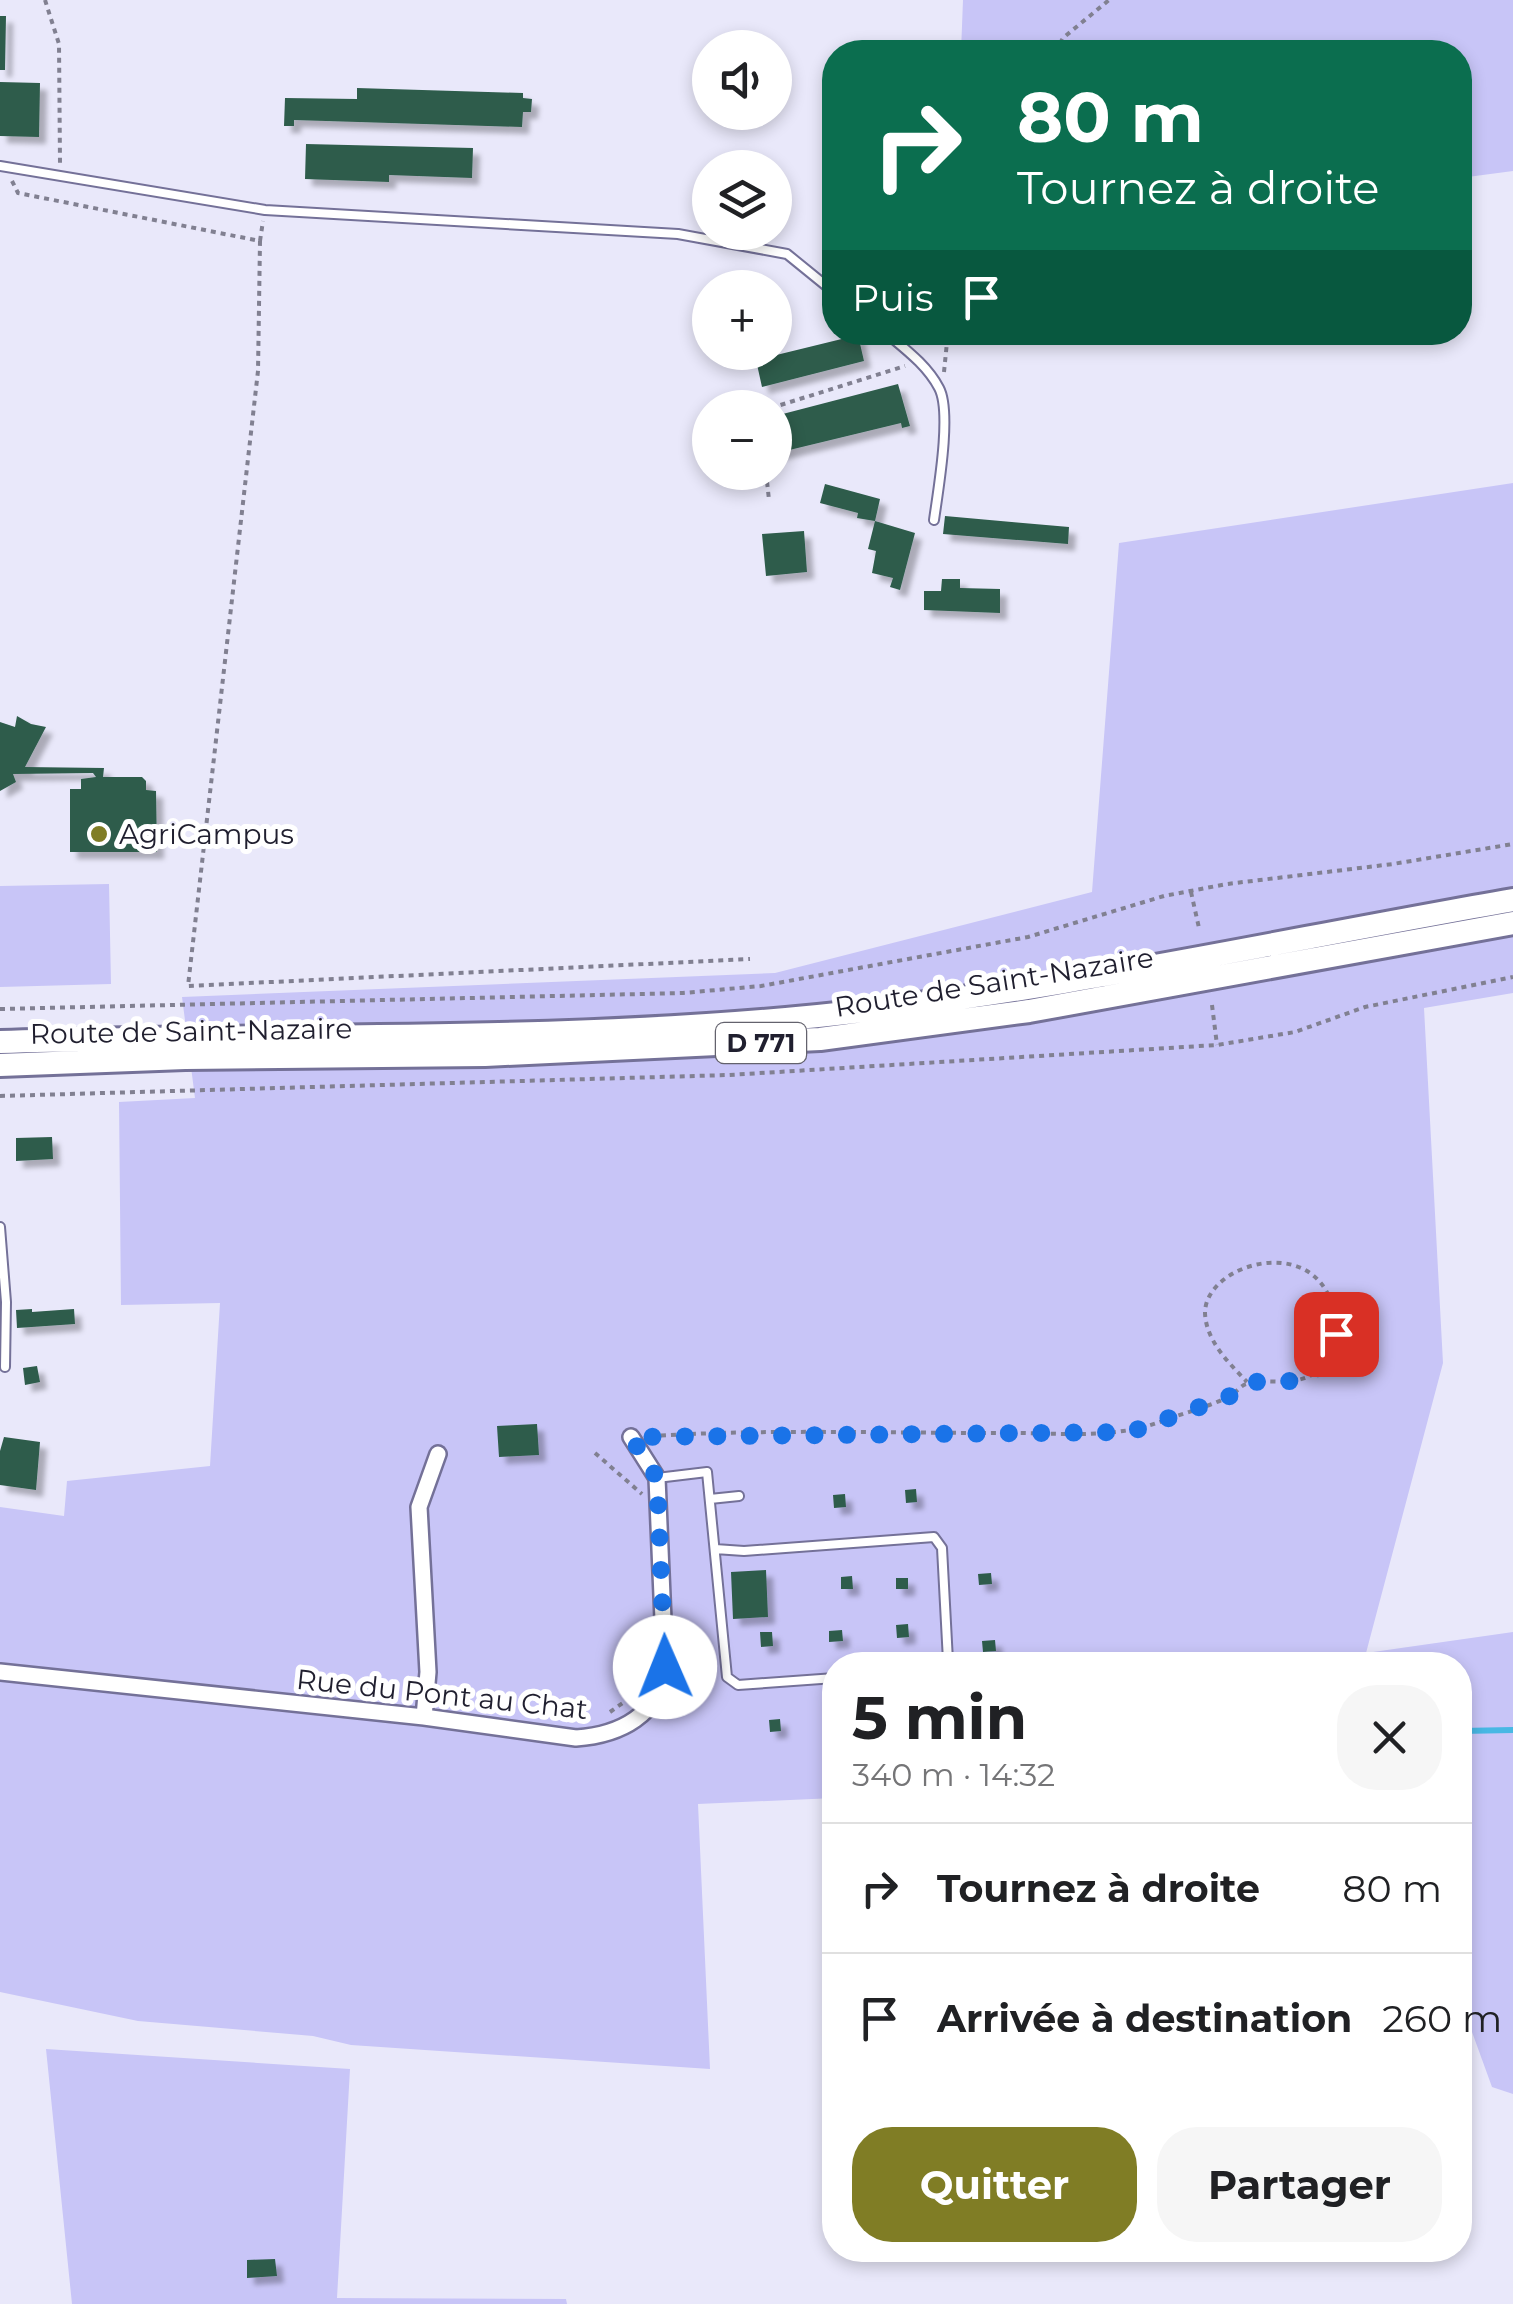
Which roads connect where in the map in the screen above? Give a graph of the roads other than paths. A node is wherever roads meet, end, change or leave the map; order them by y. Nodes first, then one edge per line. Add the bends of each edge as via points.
1 (0, 166) edge
2 (822, 282) edge
3 (900, 345) edge
4 (934, 520) dead end
5 (1513, 900) edge
6 (1513, 923) edge
7 (0, 1042) edge
8 (0, 1065) edge
9 (0, 1227) edge
10 (5, 1368) dead end
11 (631, 1437) road end
12 (438, 1454) dead end
13 (657, 1478) junction
14 (739, 1496) dead end
15 (710, 1498) junction
16 (714, 1549) junction
17 (947, 1652) edge
18 (0, 1672) edge
19 (822, 1679) edge
20 (424, 1717) junction

1 - 2 lane via 265,210 678,234 787,254
3 - 4 lane via 942,392 944,442
5 - 7 main road, Route de Saint-Nazaire via 979,995 821,1016 668,1028
6 - 8 main road, Route de Saint-Nazaire / D 771 via 1029,1011 820,1040
9 - 10 lane
11 - 13 street, Rue du Pont au Chat
12 - 20 street via 419,1508 428,1672
13 - 15 lane via 707,1472
13 - 20 street, Rue du Pont au Chat via 665,1667 663,1686 640,1718 576,1738
14 - 15 lane
15 - 16 lane
16 - 17 lane via 934,1537 942,1548
16 - 19 lane via 726,1677 738,1686
18 - 20 street, Rue du Pont au Chat

